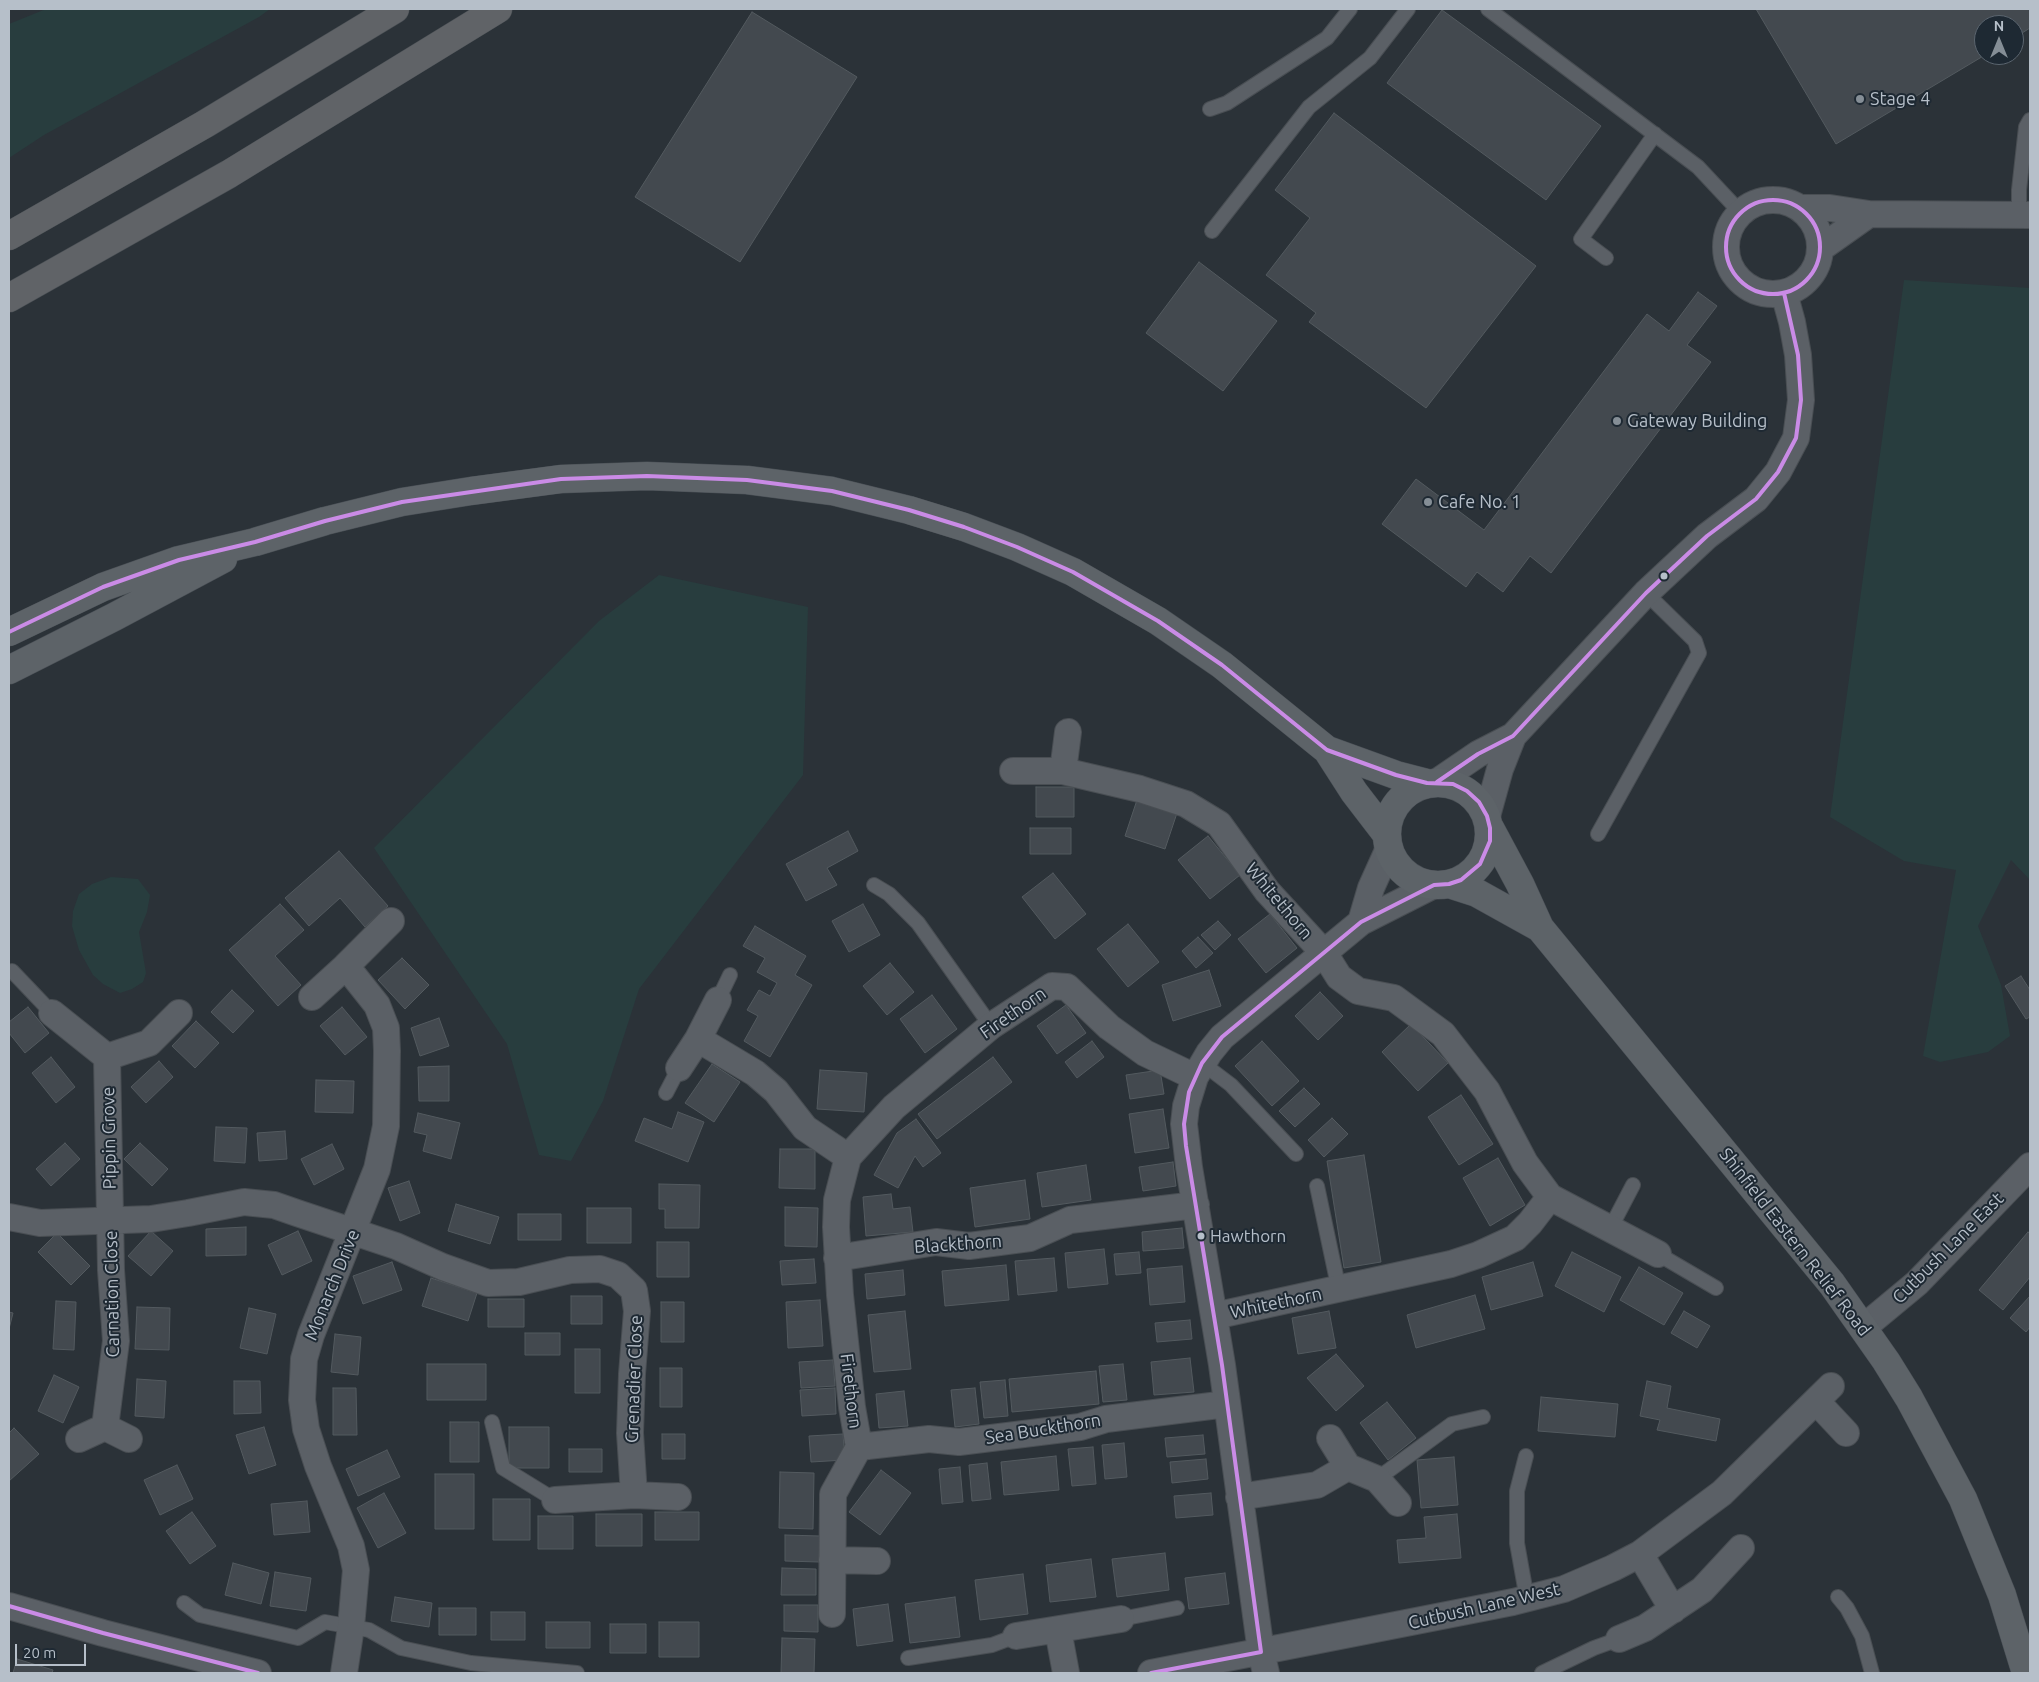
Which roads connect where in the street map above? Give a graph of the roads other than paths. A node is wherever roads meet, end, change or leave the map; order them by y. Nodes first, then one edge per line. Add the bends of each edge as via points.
1 (395, 9) edge
2 (498, 9) edge
3 (1350, 9) edge
4 (1408, 9) edge
5 (1488, 9) edge
6 (1210, 109) dead end
7 (2030, 120) edge
8 (1655, 134) junction
9 (1800, 208) junction
10 (1741, 213) junction
11 (1870, 214) junction
12 (2024, 215) edge
13 (1212, 230) dead end
14 (9, 236) edge
15 (1820, 248) junction
16 (1606, 258) dead end
17 (1784, 293) junction
18 (9, 298) edge
19 (255, 542) junction
20 (1646, 593) junction
21 (9, 632) edge
22 (9, 670) edge
23 (1068, 732) dead end
24 (1513, 736) junction
25 (1327, 750) junction
26 (1014, 771) dead end
27 (1063, 771) junction
28 (1432, 783) junction
29 (1488, 822) junction
30 (1598, 834) dead end
31 (1388, 842) junction
32 (1442, 884) junction
33 (874, 885) dead end
34 (391, 921) dead end
35 (1361, 922) junction
36 (1540, 928) junction
37 (1324, 953) junction
38 (346, 966) junction
39 (12, 971) dead end
40 (730, 975) dead end
41 (312, 997) dead end
42 (718, 1000) joint
43 (52, 1013) joint
44 (179, 1013) dead end
45 (991, 1026) junction
46 (698, 1039) junction
47 (107, 1057) junction
48 (679, 1068) joint
49 (1198, 1070) junction
50 (666, 1093) dead end
51 (1296, 1154) dead end
52 (848, 1157) junction
53 (2030, 1166) edge
54 (1633, 1185) dead end
55 (1317, 1186) dead end
56 (1550, 1197) junction
57 (1196, 1205) junction
58 (9, 1217) edge
59 (111, 1219) junction
60 (1610, 1229) junction
61 (353, 1232) junction
62 (1658, 1254) joint
63 (837, 1258) junction
64 (1716, 1288) dead end
65 (1338, 1290) junction
66 (1214, 1316) junction
67 (1864, 1327) junction
68 (1226, 1404) junction
69 (1483, 1417) dead end
70 (492, 1422) dead end
71 (105, 1428) junction
72 (1846, 1433) dead end
73 (1330, 1438) dead end
74 (79, 1439) dead end
75 (129, 1439) dead end
76 (858, 1447) junction
77 (1526, 1456) dead end
78 (1348, 1467) junction
79 (1376, 1479) junction
80 (634, 1495) junction
81 (678, 1497) dead end
82 (1239, 1497) junction
83 (555, 1500) joint
84 (1398, 1503) dead end
85 (1741, 1548) dead end
86 (1640, 1554) junction
87 (832, 1560) junction
88 (877, 1561) dead end
89 (1838, 1597) dead end
90 (1527, 1599) junction
91 (184, 1603) dead end
92 (9, 1606) edge
93 (1177, 1608) dead end
94 (1673, 1610) junction
95 (832, 1614) dead end
96 (1121, 1619) joint
97 (351, 1627) junction
98 (1058, 1630) junction
99 (1016, 1636) joint
100 (1619, 1639) joint
101 (908, 1658) dead end
102 (1264, 1663) edge
103 (258, 1673) edge
104 (344, 1673) edge
105 (577, 1673) edge
106 (1066, 1673) edge
107 (1151, 1673) edge
108 (1542, 1673) edge
109 (1872, 1673) edge
110 (2026, 1673) edge

1 - 14 highway via 205,124
2 - 18 highway via 228,174
3 - 6 lane via 1327,38 1227,103
4 - 13 lane via 1370,58 1309,107
5 - 8 lane
7 - 12 lane via 2026,127 2019,190
8 - 10 lane via 1698,167
8 - 16 lane via 1581,239
9 - 10 street via 1785,201 1769,200 1754,204
9 - 11 street via 1830,208
9 - 15 street via 1817,228
10 - 17 street via 1730,228 1726,245 1732,269 1748,287 1771,294
11 - 12 street
11 - 15 street
15 - 17 street via 1819,260 1810,277
17 - 20 street via 1798,355 1801,400 1796,438 1778,472 1756,499 1707,536
19 - 21 main road via 179,560 103,587
19 - 22 main road
19 - 25 main road via 402,502 560,479 647,476 747,480 832,491 964,527 1073,572 1158,620 1199,648
20 - 24 street
20 - 30 lane via 1695,641 1699,654
23 - 27 street
24 - 28 street
24 - 29 street via 1500,769
25 - 28 main road via 1396,775
25 - 31 main road
26 - 27 street, Whitethorn
27 - 37 street, Whitethorn via 1140,789 1186,804 1219,824 1267,891
28 - 29 main road via 1453,784 1467,791 1479,802
28 - 31 main road via 1414,788 1393,808 1388,821
29 - 32 main road via 1490,840 1480,864 1461,880
29 - 36 main road, Shinfield Eastern Relief Road
31 - 32 main road via 1396,862 1406,874 1419,881
31 - 35 street
32 - 35 street
32 - 36 main road, Shinfield Eastern Relief Road via 1477,893
33 - 45 lane via 889,894 918,923
34 - 38 street
35 - 37 street
36 - 67 main road, Shinfield Eastern Relief Road
37 - 49 street via 1222,1037
37 - 56 street, Whitethorn via 1339,977 1358,991 1394,998 1443,1034 1486,1092 1525,1163
38 - 41 street
38 - 61 street, Monarch Drive via 377,1005 386,1028 387,1051 386,1126 377,1169
39 - 43 lane
40 - 42 lane
42 - 46 street
43 - 47 street
44 - 47 street via 148,1043
45 - 49 street, Firethorn via 1052,986 1067,987 1109,1027 1145,1053
45 - 52 street, Firethorn via 894,1107
46 - 48 street
46 - 52 street via 755,1073 776,1092 805,1128
47 - 59 street, Pippin Grove
48 - 50 lane
49 - 51 lane via 1231,1085
49 - 57 street via 1186,1106 1184,1124
52 - 63 street, Firethorn via 837,1200
53 - 67 street, Cutbush Lane East via 1917,1282
54 - 60 lane
55 - 65 lane
56 - 60 street, Whitethorn
56 - 65 street, Whitethorn via 1515,1238 1478,1255
57 - 63 street, Blackthorn via 1070,1220 1030,1238 969,1246 936,1242
57 - 66 street
58 - 59 street, Grenadier Close via 40,1222
59 - 61 street, Grenadier Close via 151,1219 244,1202 274,1206
59 - 71 street, Carnation Close via 116,1341
60 - 62 street, Whitethorn
61 - 80 street, Grenadier Close via 488,1282 519,1282 570,1270 600,1269 618,1275 634,1290 637,1311 630,1433
61 - 97 street, Monarch Drive via 311,1334 304,1359 302,1400 306,1430 318,1466 351,1546 356,1570
62 - 64 lane
63 - 76 street, Firethorn
65 - 66 street, Whitethorn
66 - 68 street
67 - 110 main road, Shinfield Eastern Relief Road via 1910,1398 1963,1499 2002,1595
68 - 76 street, Sea Buckthorn via 959,1442 929,1439
68 - 82 street
69 - 79 lane via 1452,1424
70 - 83 lane via 503,1468
71 - 74 street
71 - 75 street
72 - 86 street, Cutbush Lane West via 1823,1393 1722,1493
73 - 78 street
76 - 87 street, Firethorn via 833,1494
77 - 90 lane via 1517,1491 1517,1543
78 - 79 street
78 - 82 street via 1317,1486
79 - 84 street
80 - 81 street
80 - 83 street
82 - 102 street
85 - 94 street via 1702,1590
86 - 90 street, Cutbush Lane West via 1564,1589
86 - 94 street
87 - 88 street
87 - 95 street, Firethorn
89 - 109 lane via 1862,1636
90 - 102 street, Cutbush Lane West
91 - 97 lane via 200,1614 298,1638 325,1622
92 - 103 street
93 - 96 lane
94 - 100 street via 1645,1628
96 - 98 street
97 - 104 street, Monarch Drive
97 - 105 lane via 368,1630 401,1648 471,1663
98 - 99 street
98 - 106 street
99 - 101 lane via 992,1646
100 - 108 lane
102 - 107 street, Cutbush Lane West

